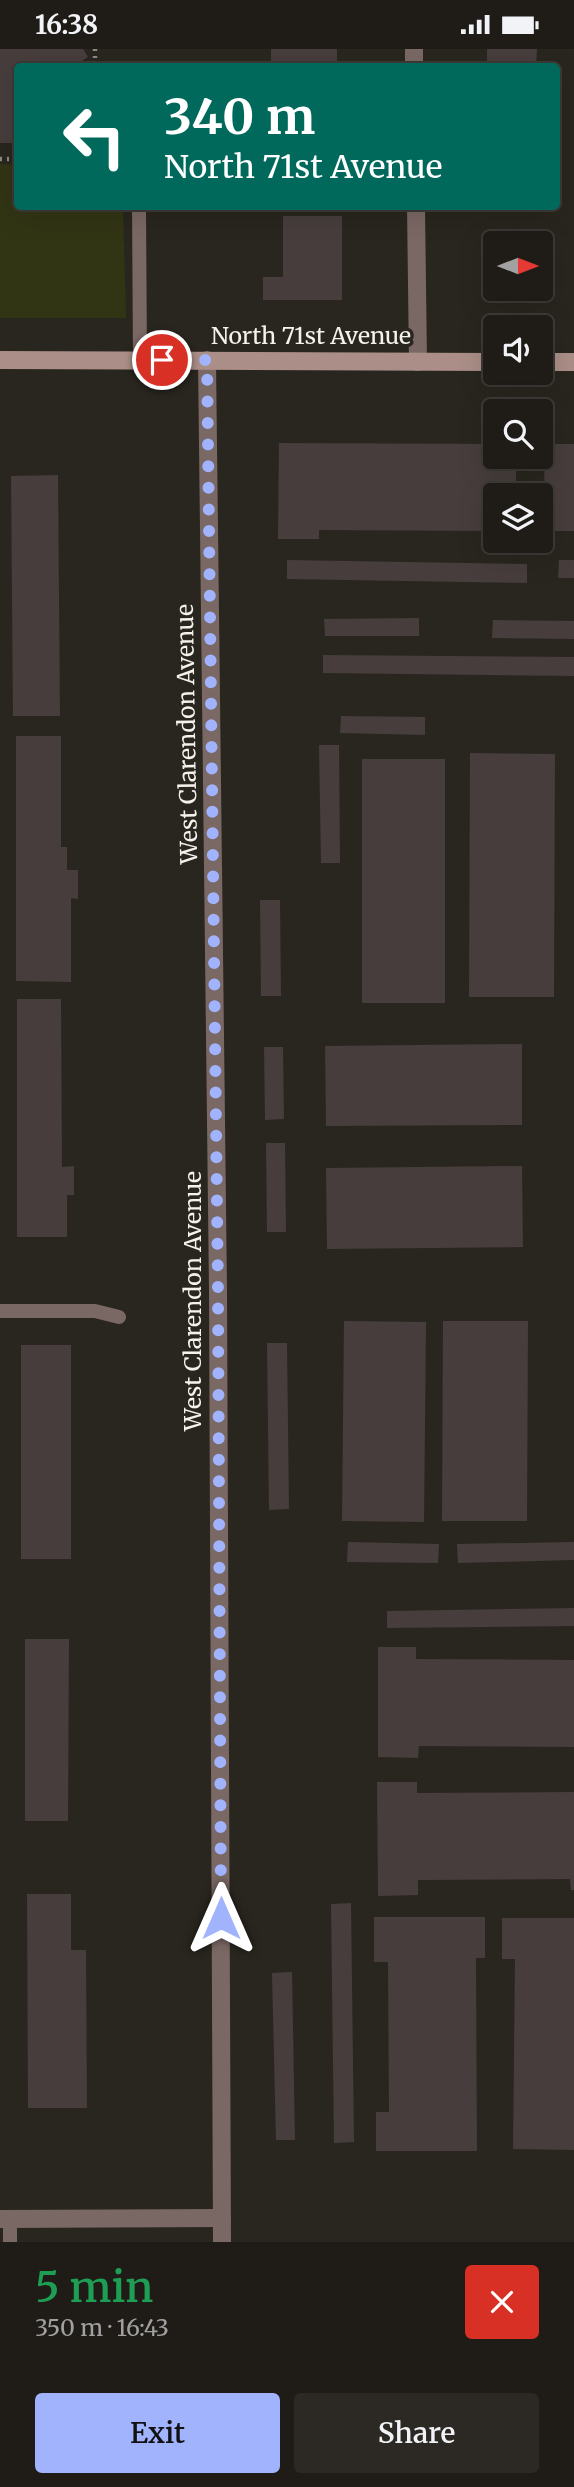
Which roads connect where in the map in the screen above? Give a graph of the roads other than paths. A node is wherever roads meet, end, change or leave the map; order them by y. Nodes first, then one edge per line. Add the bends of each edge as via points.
1 (139, 210) edge
2 (416, 210) edge
3 (0, 360) edge
4 (140, 360) junction
5 (207, 360) junction
6 (418, 362) junction
7 (483, 362) edge
8 (553, 362) edge
9 (574, 362) edge
10 (0, 1311) edge
11 (119, 1317) dead end
12 (222, 2218) junction
13 (5, 2219) edge
14 (10, 2242) edge
15 (222, 2242) edge

1 - 4 lane
2 - 6 street
3 - 4 street, North 71st Avenue
4 - 5 street, North 71st Avenue
5 - 6 street, North 71st Avenue
5 - 12 street, West Clarendon Avenue
6 - 7 street, North 71st Avenue
8 - 9 street
10 - 11 lane via 95,1311
12 - 13 street
12 - 15 street, West Clarendon Avenue
13 - 14 lane

